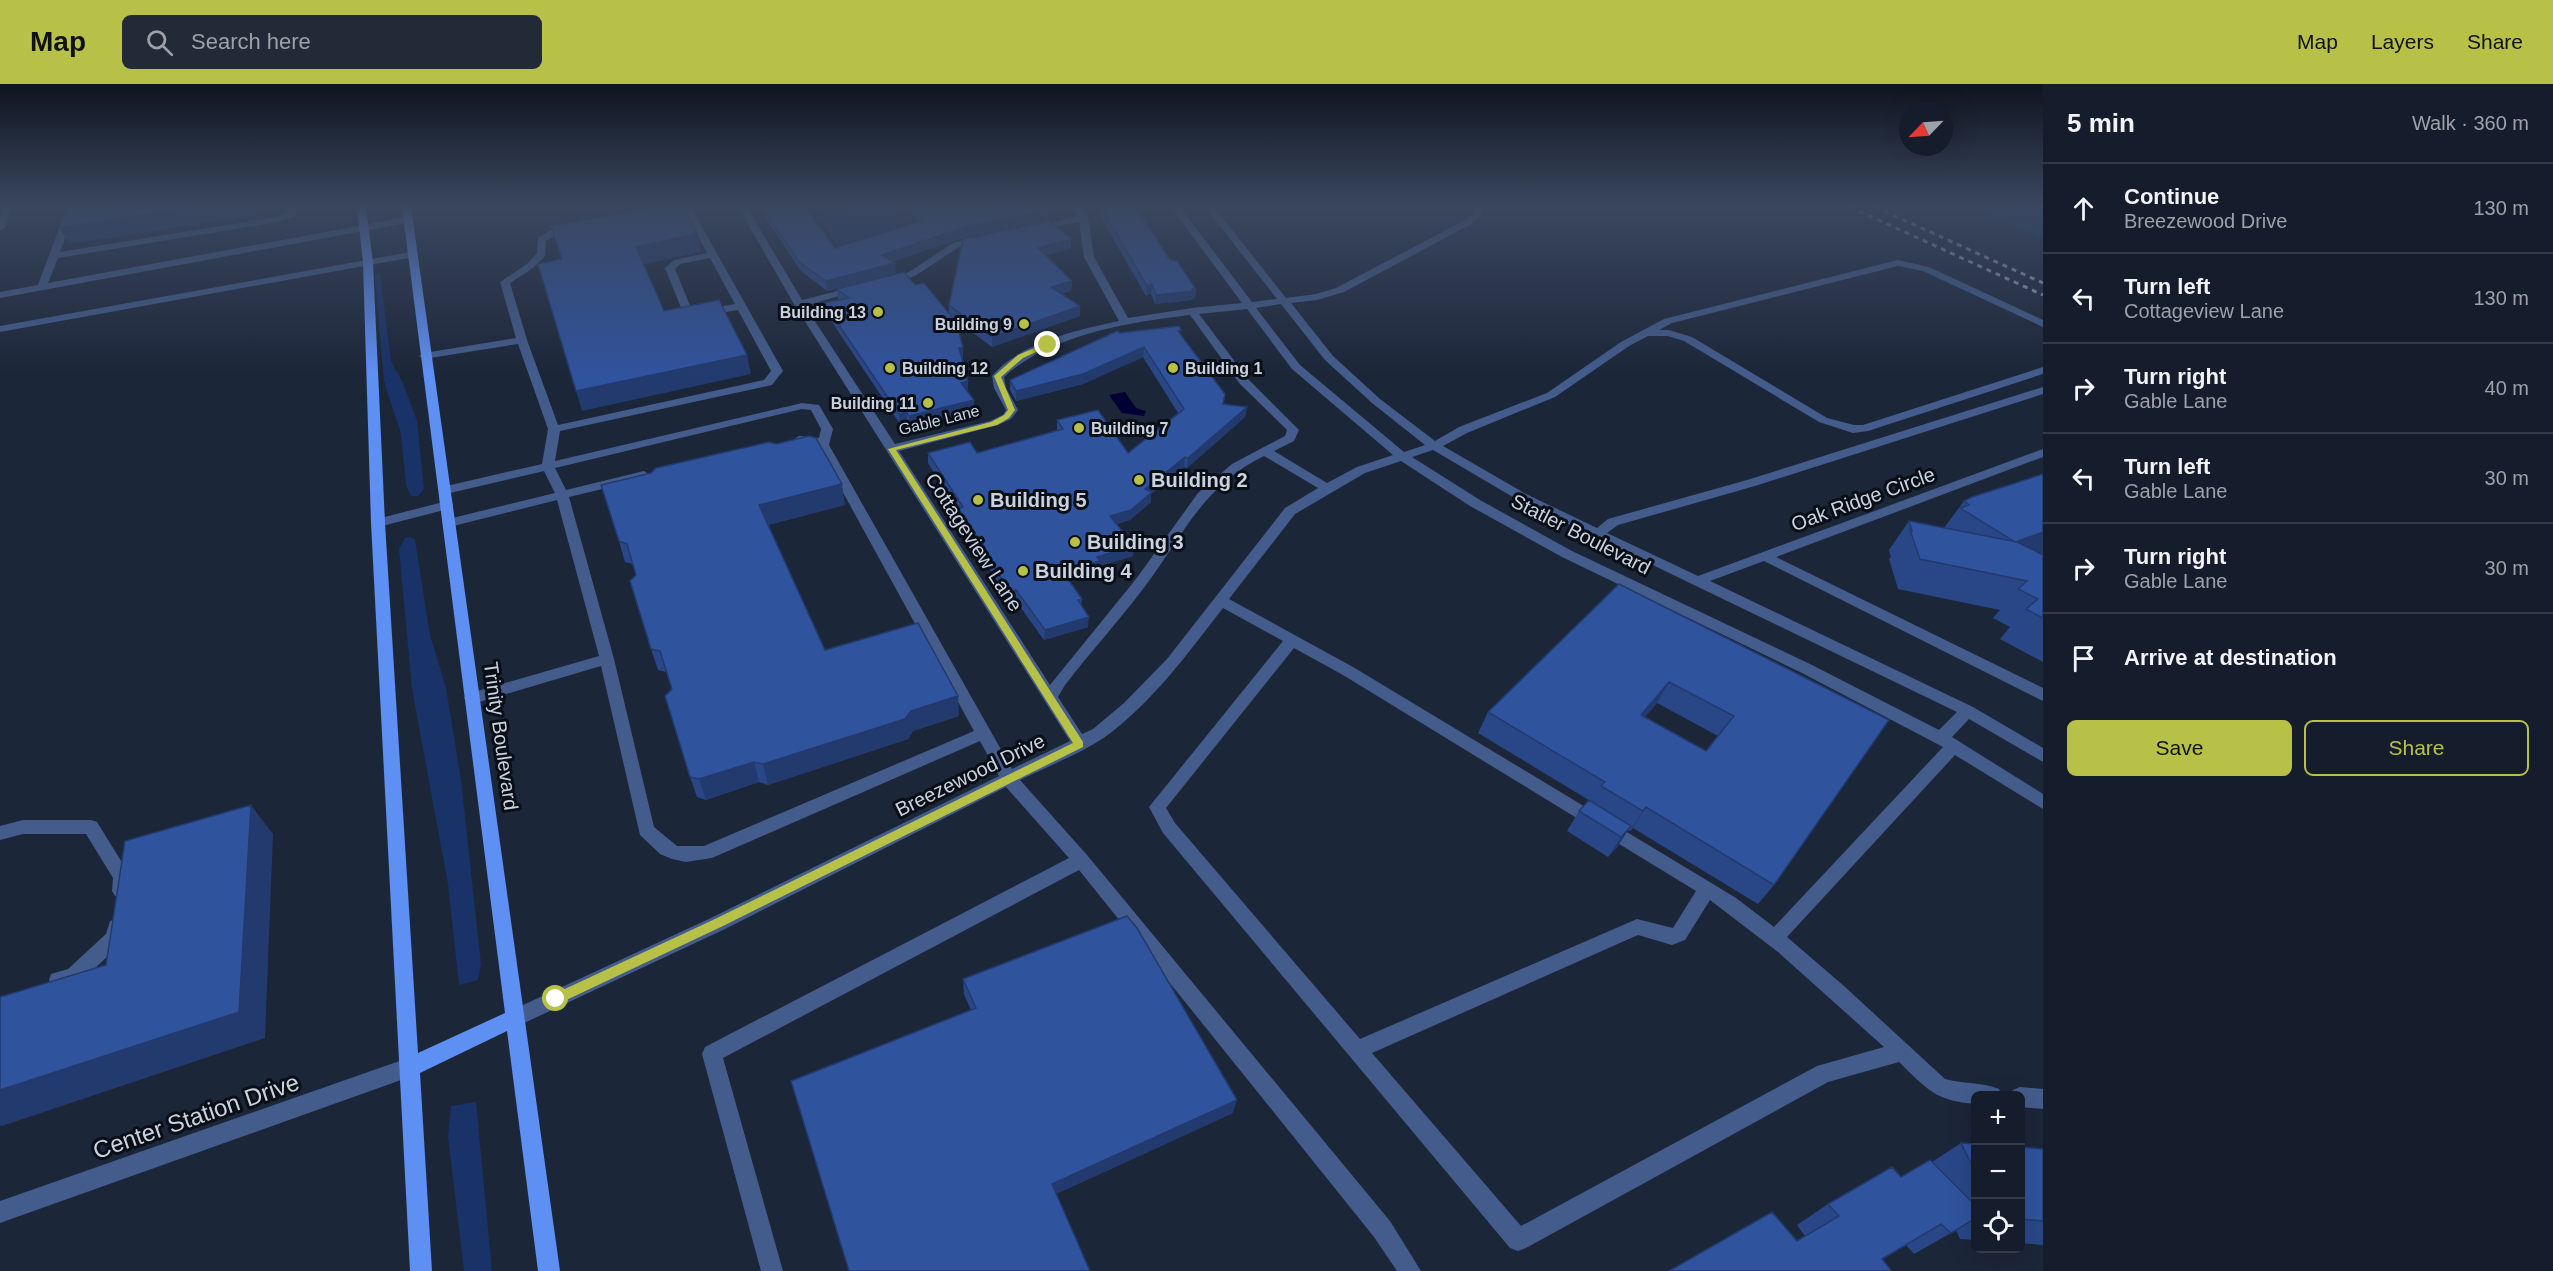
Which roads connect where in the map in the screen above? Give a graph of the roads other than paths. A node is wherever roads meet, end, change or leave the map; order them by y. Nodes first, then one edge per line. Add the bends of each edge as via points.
1 (51, 262) edge
2 (176, 262) edge
3 (371, 262) edge
4 (412, 262) edge
5 (534, 262) edge
6 (677, 262) edge
7 (717, 262) edge
8 (775, 262) edge
9 (930, 262) edge
10 (1092, 262) edge
11 (1218, 262) edge
12 (1254, 262) edge
13 (1392, 262) edge
14 (368, 263) junction
15 (878, 284) edge
16 (42, 287) junction
17 (867, 287) edge
18 (0, 295) edge
19 (1282, 301) junction
20 (799, 304) junction
21 (741, 306) junction
22 (1247, 306) junction
23 (1192, 311) junction
24 (1124, 321) junction
25 (2043, 324) edge
26 (0, 329) edge
27 (1648, 333) junction
28 (522, 340) junction
29 (424, 356) junction
30 (2043, 370) edge
31 (2043, 390) edge
32 (554, 429) junction
33 (783, 443) edge
34 (823, 445) junction
35 (1434, 446) junction
36 (891, 449) junction
37 (1266, 452) junction
38 (2043, 453) edge
39 (1401, 456) junction
40 (548, 466) junction
41 (655, 473) edge
42 (1327, 488) junction
43 (446, 489) junction
44 (561, 494) junction
45 (447, 505) junction
46 (378, 523) junction
47 (449, 523) junction
48 (1597, 534) junction
49 (1764, 556) junction
50 (1697, 581) junction
51 (1220, 600) junction
52 (1292, 640) junction
53 (607, 659) junction
54 (2043, 695) edge
55 (1050, 697) junction
56 (472, 698) junction
57 (1968, 711) junction
58 (982, 734) junction
59 (1947, 742) junction
60 (1080, 744) junction
61 (2043, 756) edge
62 (1009, 779) junction
63 (2043, 802) edge
64 (0, 833) edge
65 (1081, 860) junction
66 (1707, 889) junction
67 (1776, 938) junction
68 (42, 985) edge
69 (515, 1018) junction
70 (1357, 1050) junction
71 (1902, 1052) junction
72 (408, 1068) junction
73 (1971, 1094) edge
74 (2025, 1097) edge
75 (2043, 1099) edge
76 (0, 1212) edge
77 (421, 1271) edge
78 (549, 1271) edge
79 (772, 1271) edge
80 (1410, 1271) edge

1 - 16 street
2 - 16 street
3 - 14 street
4 - 29 main road, Trinity Boulevard
5 - 28 street via 505,282
6 - 21 street via 670,268 687,310 697,314
7 - 21 street
8 - 20 street, Cottageview Lane
9 - 15 street via 912,274
10 - 24 street
11 - 22 street, Statler Boulevard
12 - 19 street, Statler Boulevard
13 - 19 street, Gable Lane via 1340,290
14 - 26 street
14 - 46 main road
16 - 18 street
17 - 20 street
19 - 22 street, Gable Lane
19 - 35 street, Statler Boulevard via 1329,358
20 - 36 street, Cottageview Lane
21 - 32 street via 777,372 768,383
22 - 23 street, Gable Lane
22 - 39 street, Statler Boulevard via 1296,367
23 - 24 street, Gable Lane
23 - 37 street via 1228,365 1293,430 1290,438
24 - 36 street, Gable Lane via 1048,345 1007,366 998,376 1012,410 1007,417
25 - 27 street, Breezewood Drive via 1926,269 1898,263 1668,321
27 - 30 street via 1669,333 1689,339 1823,420 1852,429
27 - 35 street, Breezewood Drive via 1625,344 1551,395 1463,430
28 - 29 street
28 - 32 street
29 - 43 main road, Trinity Boulevard
31 - 48 street via 1751,483 1612,522
32 - 40 street
33 - 34 street via 813,440
34 - 40 street via 827,429 815,407 802,406
34 - 58 street
35 - 39 street, Breezewood Drive
35 - 48 street, Statler Boulevard via 1522,497
36 - 55 street, Cottageview Lane
37 - 42 street
37 - 55 street via 1230,471 1204,494 1169,538 1143,580 1070,665
38 - 49 street, Oak Ridge Circle
39 - 42 street, Breezewood Drive via 1361,470
39 - 59 street, Statler Boulevard via 1567,554 1807,669
40 - 43 street
40 - 44 street
41 - 44 street
42 - 51 street, Breezewood Drive via 1290,511
43 - 45 main road, Trinity Boulevard
44 - 47 street
44 - 53 street
45 - 46 street
45 - 47 main road, Trinity Boulevard
46 - 72 main road
47 - 56 main road, Trinity Boulevard
48 - 50 street, Statler Boulevard
49 - 50 street, Oak Ridge Circle
49 - 54 street
50 - 57 street, Statler Boulevard
51 - 52 street
51 - 60 street, Breezewood Drive via 1172,663 1129,707
52 - 66 street
52 - 70 street via 1157,807 1169,828
53 - 56 street
53 - 58 street via 646,830 661,846 680,856 706,853
55 - 60 street, Cottageview Lane
56 - 69 main road, Trinity Boulevard
57 - 59 street
57 - 61 street, Statler Boulevard
58 - 62 street
59 - 63 street, Statler Boulevard
59 - 67 street
60 - 62 street, Breezewood Drive
62 - 65 street
62 - 69 street, Breezewood Drive via 719,923
64 - 68 street via 22,828 91,827 122,877 115,938 73,976
65 - 79 street via 712,1054
65 - 80 street via 1382,1229
66 - 67 street
66 - 70 street via 1679,934 1672,937 1638,927
67 - 71 street
69 - 72 main road
69 - 78 main road, Trinity Boulevard
70 - 71 street via 1518,1240 1824,1073
71 - 73 street via 1940,1087
72 - 76 street, Center Station Drive
72 - 77 main road
74 - 75 street

